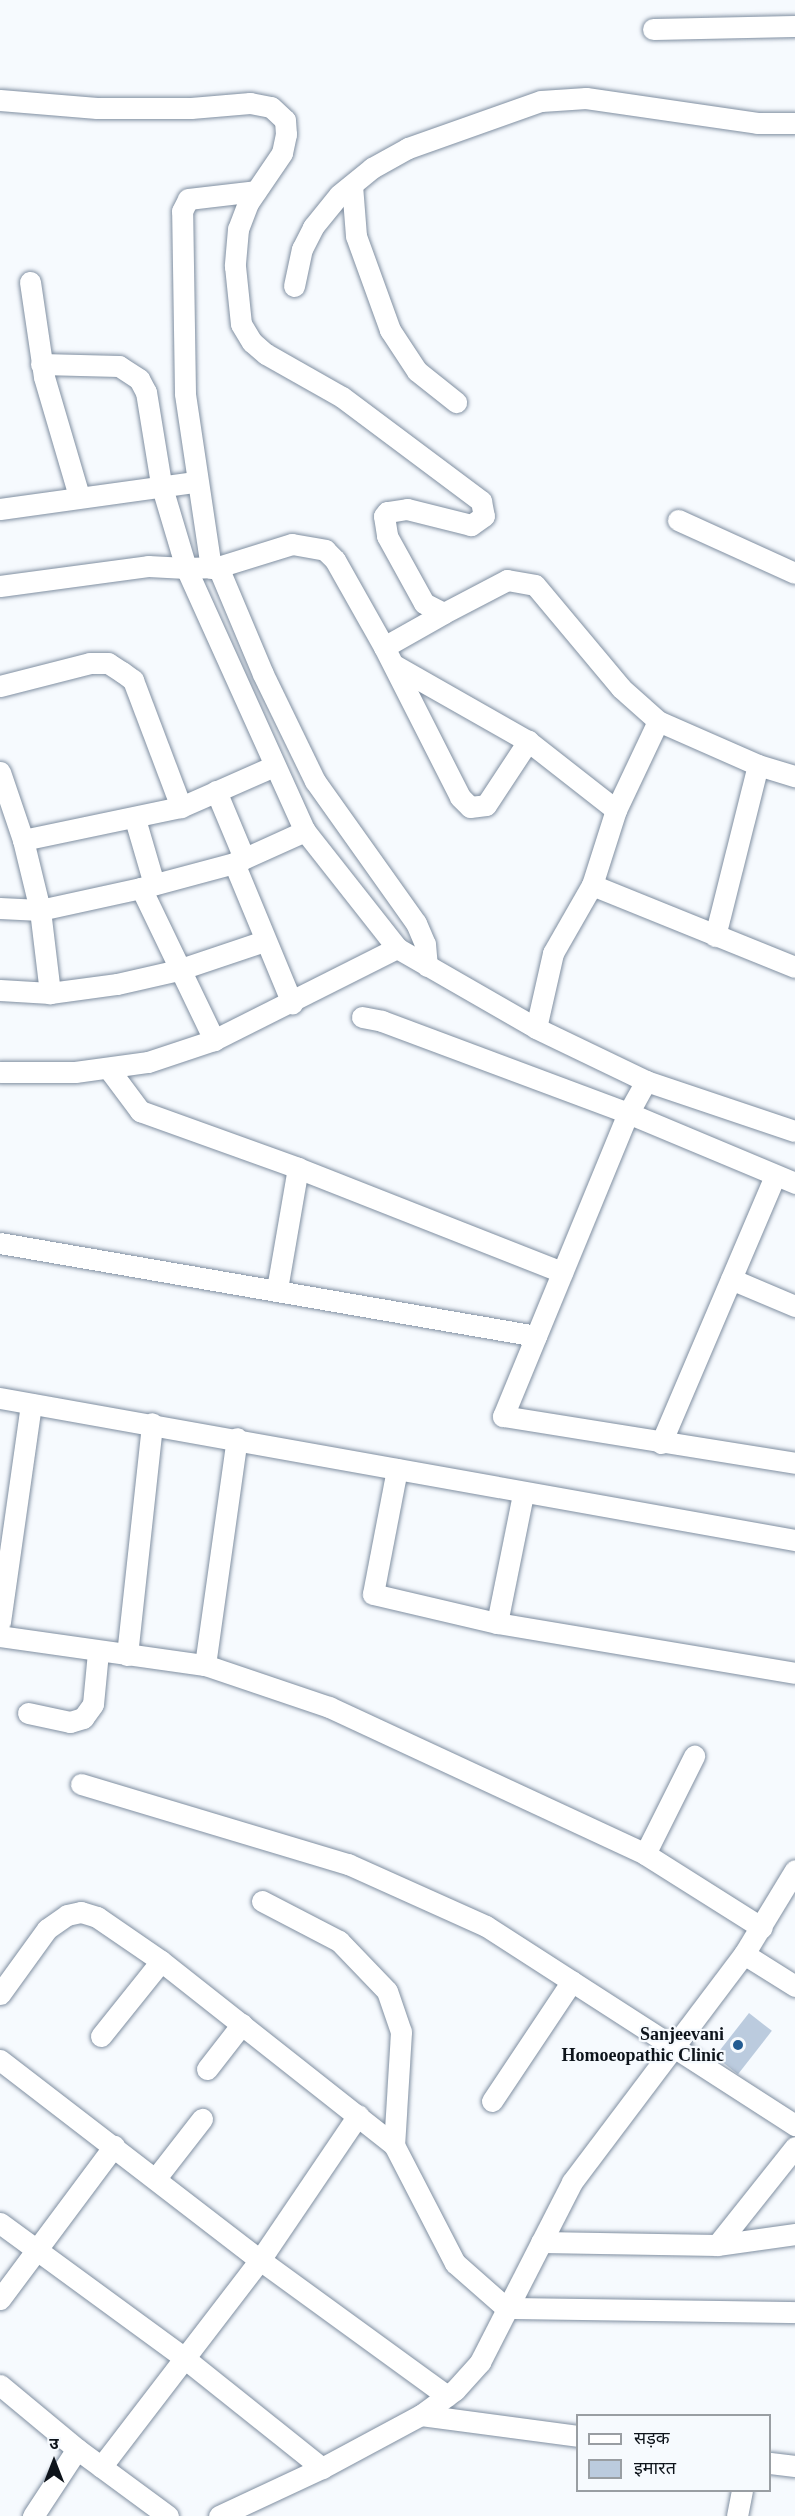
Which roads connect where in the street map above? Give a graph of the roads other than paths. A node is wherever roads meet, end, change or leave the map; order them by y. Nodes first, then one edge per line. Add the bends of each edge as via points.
1 (795, 26) edge
2 (653, 29) dead end
3 (0, 100) edge
4 (795, 123) edge
5 (351, 184) junction
6 (256, 191) junction
7 (30, 282) dead end
8 (294, 286) dead end
9 (41, 364) junction
10 (456, 402) dead end
11 (195, 482) junction
12 (161, 484) junction
13 (79, 496) junction
14 (0, 509) edge
15 (678, 520) dead end
16 (186, 568) junction
17 (215, 568) junction
18 (795, 573) edge
19 (0, 586) edge
20 (444, 613) junction
21 (389, 656) junction
22 (252, 680) junction
23 (0, 686) edge
24 (658, 721) junction
25 (277, 732) junction
26 (528, 741) junction
27 (758, 765) junction
28 (274, 766) junction
29 (0, 772) edge
30 (795, 776) edge
31 (216, 791) junction
32 (181, 807) junction
33 (616, 810) junction
34 (135, 819) junction
35 (305, 831) junction
36 (23, 840) junction
37 (239, 860) junction
38 (367, 883) junction
39 (592, 885) junction
40 (147, 886) junction
41 (0, 908) edge
42 (40, 910) junction
43 (715, 936) junction
44 (264, 941) junction
45 (397, 948) junction
46 (427, 966) junction
47 (795, 967) edge
48 (178, 970) junction
49 (0, 990) edge
50 (50, 993) junction
51 (292, 1004) junction
52 (362, 1017) dead end
53 (536, 1029) junction
54 (214, 1040) junction
55 (108, 1068) junction
56 (0, 1072) edge
57 (646, 1081) junction
58 (628, 1113) junction
59 (795, 1131) edge
60 (298, 1168) junction
61 (775, 1176) junction
62 (795, 1183) edge
63 (0, 1243) edge
64 (562, 1272) junction
65 (730, 1279) junction
66 (277, 1289) junction
67 (795, 1306) edge
68 (536, 1336) junction
69 (0, 1398) edge
70 (31, 1404) junction
71 (152, 1424) junction
72 (237, 1438) junction
73 (661, 1443) junction
74 (795, 1463) edge
75 (397, 1469) junction
76 (523, 1494) junction
77 (795, 1540) edge
78 (4, 1563) edge
79 (0, 1622) edge
80 (497, 1623) junction
81 (0, 1636) edge
82 (98, 1652) junction
83 (127, 1655) junction
84 (205, 1665) junction
85 (795, 1673) edge
86 (28, 1713) dead end
87 (694, 1756) dead end
88 (81, 1784) dead end
89 (645, 1854) junction
90 (795, 1870) edge
91 (262, 1901) dead end
92 (762, 1928) junction
93 (744, 1954) junction
94 (161, 1961) junction
95 (572, 1981) junction
96 (795, 1986) edge
97 (0, 1994) edge
98 (242, 2024) junction
99 (101, 2036) dead end
100 (671, 2048) junction
101 (0, 2060) edge
102 (207, 2069) dead end
103 (492, 2101) dead end
104 (358, 2115) junction
105 (202, 2119) dead end
106 (795, 2125) edge
107 (394, 2145) junction
108 (114, 2146) junction
109 (795, 2147) edge
110 (156, 2178) junction
111 (0, 2223) edge
112 (795, 2234) edge
113 (541, 2242) junction
114 (717, 2245) junction
115 (38, 2250) junction
116 (260, 2260) junction
117 (0, 2299) edge
118 (506, 2308) junction
119 (795, 2312) edge
120 (183, 2356) junction
121 (0, 2385) edge
122 (447, 2396) junction
123 (421, 2415) junction
124 (576, 2436) edge
125 (77, 2449) junction
126 (771, 2463) edge
127 (795, 2466) edge
128 (101, 2467) junction
129 (322, 2468) junction
130 (742, 2492) edge
131 (33, 2516) edge
132 (168, 2516) edge
133 (219, 2516) edge
134 (737, 2516) edge

1 - 2 street
3 - 6 street via 97,108 191,108 250,103 271,107 285,120 286,134 282,153
4 - 5 street via 757,123 564,97 541,101 408,148
5 - 8 street via 314,227 302,249
5 - 10 street via 356,236 390,330 417,371
6 - 11 street via 196,197 183,204 185,393
6 - 20 street via 238,230 235,266 241,324 252,342 342,397 453,478 485,509 480,523 471,525 407,509 384,516 387,536 424,603
7 - 9 street
9 - 12 street via 95,363 130,370 146,392
9 - 13 street
11 - 12 street
11 - 17 street
12 - 13 street
12 - 16 street
13 - 14 street
15 - 18 street
16 - 17 street
16 - 19 street via 148,566
16 - 22 street
17 - 21 street via 292,544 325,550 335,560
17 - 22 street
20 - 21 street
20 - 24 street via 507,580 536,585 621,688
21 - 26 street
21 - 26 street via 460,797 470,807 486,805
22 - 25 street
22 - 25 street
23 - 32 street via 90,663 108,663 122,672 133,680
24 - 27 street
24 - 33 street
25 - 28 street
25 - 38 street via 315,781
26 - 33 street
27 - 30 street
27 - 43 street
28 - 31 street
28 - 35 street
29 - 36 street
31 - 32 street
31 - 37 street
32 - 34 street
33 - 39 street
34 - 36 street
34 - 40 street
35 - 37 street
35 - 38 street
36 - 42 street
37 - 40 street
37 - 44 street
38 - 45 street
38 - 46 street via 422,933
39 - 43 street
39 - 53 street via 553,953
40 - 42 street
40 - 48 street
41 - 42 street
42 - 50 street
43 - 47 street
44 - 48 street
44 - 51 street
45 - 46 street
45 - 51 street
46 - 53 street
48 - 50 street
48 - 54 street
49 - 50 street
51 - 54 street
52 - 58 street via 382,1021
53 - 57 street
54 - 55 street via 148,1062
55 - 56 street
55 - 60 street via 140,1112
57 - 58 street
57 - 59 street
58 - 61 street
58 - 64 street
60 - 64 street
60 - 66 street
61 - 62 street
61 - 65 street
63 - 66 street
64 - 68 street
65 - 67 street
65 - 73 street
66 - 68 street
68 - 73 street via 503,1416
69 - 70 street
70 - 71 street
70 - 78 street
71 - 72 street
71 - 83 street
72 - 75 street
72 - 84 street
73 - 74 street
75 - 76 street
75 - 80 street via 374,1594
76 - 77 street
76 - 80 street
78 - 79 street
80 - 85 street
81 - 82 street
82 - 83 street
82 - 86 street via 93,1704 83,1718 70,1722
83 - 84 street
84 - 89 street via 329,1707
87 - 89 street
88 - 95 street via 348,1864 486,1926
89 - 92 street
90 - 92 street
91 - 107 street via 339,1941 387,1991 401,2032
92 - 93 street
93 - 96 street
93 - 100 street
94 - 97 street via 97,1917 81,1912 66,1915 48,1929
94 - 98 street
94 - 99 street
95 - 100 street
95 - 103 street
98 - 102 street
98 - 104 street
100 - 106 street
100 - 113 street via 572,2182
101 - 108 street
104 - 107 street
104 - 116 street
105 - 110 street
107 - 118 street via 455,2263
108 - 110 street
108 - 115 street
109 - 114 street
110 - 116 street
111 - 115 street
112 - 114 street
113 - 114 street
113 - 118 street
115 - 117 street
115 - 120 street
116 - 120 street
116 - 122 street
118 - 119 street
118 - 122 street via 480,2362
120 - 128 street
120 - 129 street
121 - 125 street
122 - 123 street
123 - 124 street
123 - 129 street
125 - 128 street
125 - 131 street
126 - 127 street
128 - 132 street
129 - 133 street
130 - 134 street

